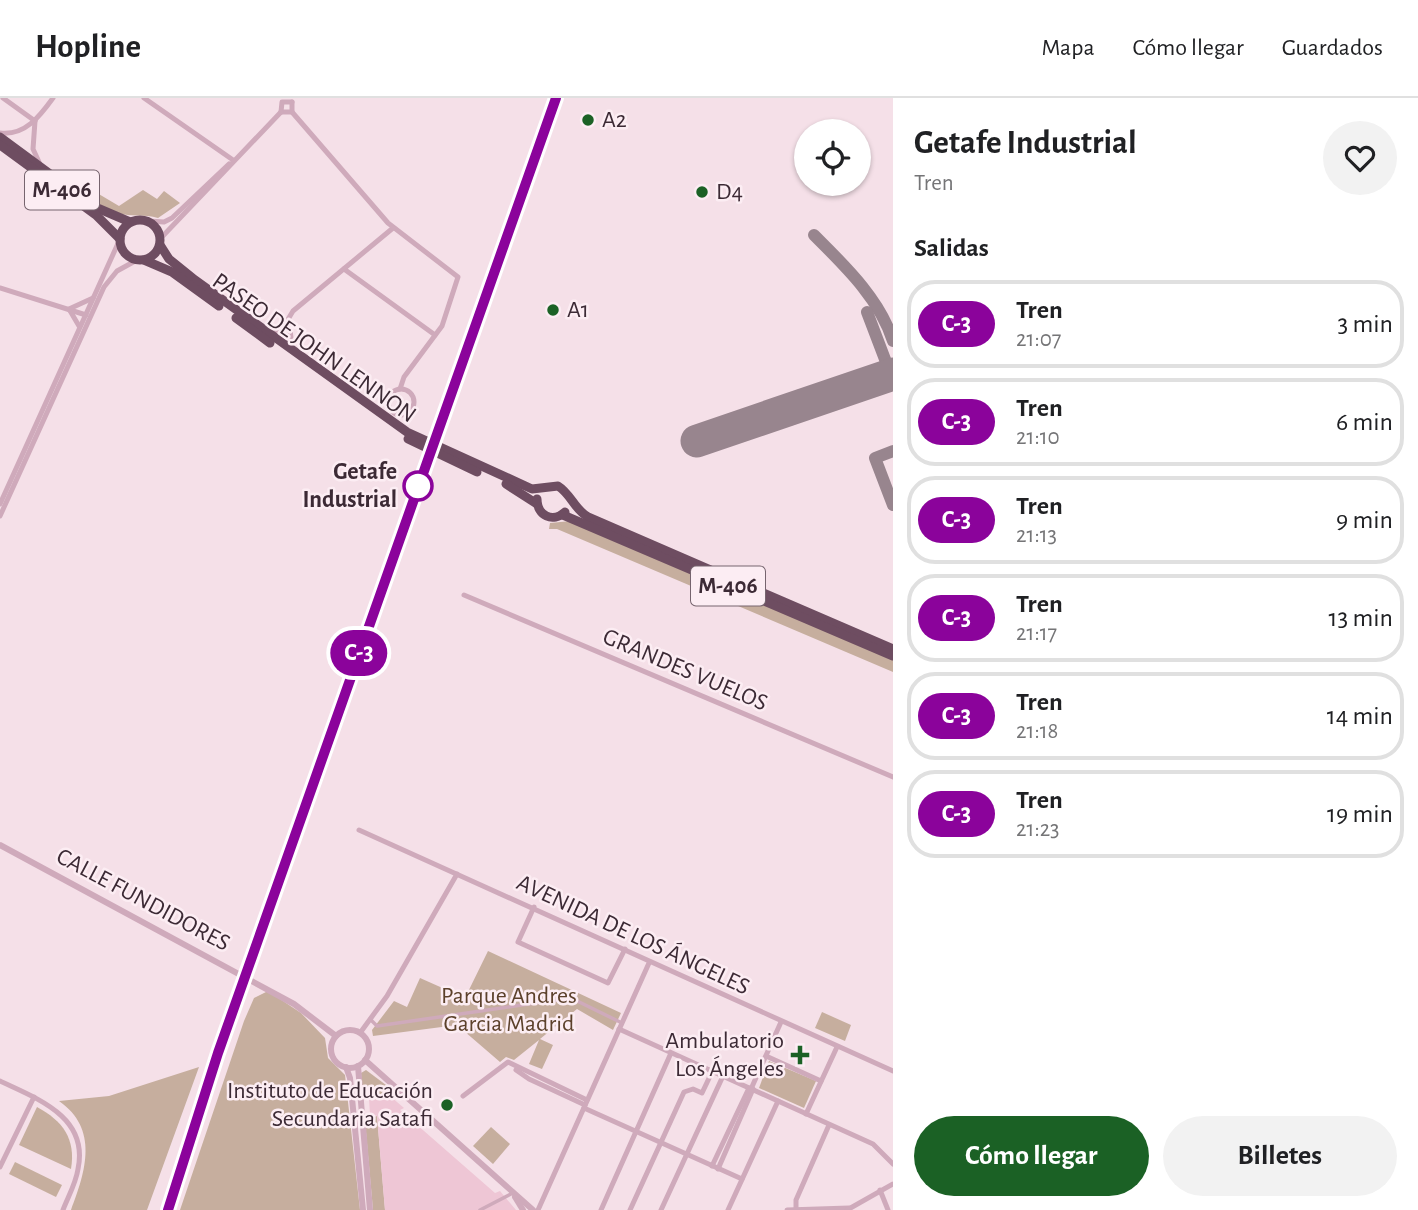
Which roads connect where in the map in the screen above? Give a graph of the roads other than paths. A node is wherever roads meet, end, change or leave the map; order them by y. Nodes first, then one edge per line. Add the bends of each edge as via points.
1 (3, 98) edge
2 (53, 98) edge
3 (144, 98) edge
4 (281, 99) edge
5 (294, 100) edge
6 (281, 111) junction
7 (292, 112) junction
8 (35, 121) junction
9 (0, 135) edge
10 (0, 145) edge
11 (231, 162) junction
12 (48, 172) junction
13 (148, 221) junction
14 (130, 222) junction
15 (393, 228) junction
16 (120, 239) junction
17 (160, 242) junction
18 (140, 260) junction
19 (344, 269) junction
20 (0, 288) edge
21 (93, 298) junction
22 (69, 309) junction
23 (87, 315) junction
24 (289, 318) junction
25 (79, 326) junction
26 (261, 329) junction
27 (435, 335) junction
28 (298, 356) junction
29 (400, 389) junction
30 (343, 392) junction
31 (514, 484) junction
32 (543, 489) junction
33 (569, 498) junction
34 (0, 504) edge
35 (537, 505) junction
36 (563, 515) junction
37 (0, 516) edge
38 (464, 595) dead end
39 (893, 649) edge
40 (893, 656) edge
41 (893, 777) edge
42 (359, 830) dead end
43 (0, 845) edge
44 (457, 874) junction
45 (534, 907) junction
46 (625, 949) junction
47 (649, 963) junction
48 (370, 1019) junction
49 (781, 1022) junction
50 (620, 1026) junction
51 (360, 1032) junction
52 (336, 1036) junction
53 (837, 1046) junction
54 (671, 1053) junction
55 (766, 1056) junction
56 (361, 1063) junction
57 (345, 1067) junction
58 (893, 1071) edge
59 (712, 1072) junction
60 (723, 1076) junction
61 (0, 1081) edge
62 (821, 1081) junction
63 (751, 1089) junction
64 (463, 1096) dead end
65 (34, 1097) junction
66 (778, 1101) junction
67 (585, 1105) junction
68 (806, 1114) junction
69 (829, 1125) junction
70 (636, 1132) junction
71 (661, 1143) junction
72 (687, 1154) junction
73 (893, 1164) edge
74 (0, 1167) edge
75 (715, 1167) junction
76 (742, 1179) junction
77 (893, 1184) edge
78 (880, 1190) junction
79 (513, 1193) junction
80 (796, 1209) edge
81 (837, 1209) edge
82 (848, 1209) edge
83 (64, 1210) edge
84 (363, 1210) edge
85 (370, 1210) edge
86 (480, 1210) edge
87 (523, 1210) edge
88 (536, 1210) edge
89 (601, 1210) edge
90 (630, 1210) edge
91 (662, 1210) edge
92 (728, 1210) edge
93 (787, 1210) edge
94 (888, 1210) edge

1 - 8 street
2 - 8 street
3 - 11 street
4 - 5 street
4 - 6 street
5 - 7 street
6 - 7 street
6 - 11 street
7 - 15 street
8 - 9 street
8 - 12 street via 33,149
9 - 12 highway, M-406
10 - 16 highway, M-406 via 96,215
11 - 13 street via 172,218
11 - 17 street
12 - 14 highway, M-406 via 104,213
13 - 14 highway, M-406
13 - 17 highway, M-406 via 158,230
14 - 16 highway, M-406
15 - 19 street
15 - 27 street via 458,277
16 - 18 highway, M-406 via 125,253
16 - 21 street
17 - 18 highway via 155,254
17 - 26 highway, PASEO DE JOHN LENNON / M-406 via 178,267
18 - 23 street via 110,277
18 - 30 highway, PASEO DE JOHN LENNON / M-406 via 177,275
19 - 24 street
19 - 27 street
20 - 22 street
21 - 22 street
21 - 23 street
22 - 23 street
22 - 25 street
23 - 25 street
23 - 37 street
24 - 26 street via 282,331
24 - 28 street via 290,343
25 - 34 street
26 - 28 highway, PASEO DE JOHN LENNON / M-406
27 - 29 street
28 - 30 highway, PASEO DE JOHN LENNON / M-406
29 - 29 street via 388,400 393,412 401,415 412,410 415,401 412,394
30 - 31 highway, PASEO DE JOHN LENNON / M-406 via 422,447
31 - 32 highway, PASEO DE JOHN LENNON / M-406
31 - 35 highway, PASEO DE JOHN LENNON / M-406
32 - 33 highway, M-406 via 558,486
32 - 35 highway
33 - 36 highway
33 - 39 highway, M-406 via 588,517
35 - 36 highway, M-406 via 546,516
36 - 40 highway, M-406
38 - 41 street, GRANDES VUELOS
42 - 44 street, AVENIDA DE LOS ÁNGELES
43 - 52 street, CALLE FUNDIDORES via 294,1004
44 - 45 street, AVENIDA DE LOS ÁNGELES
44 - 48 street
45 - 46 street, AVENIDA DE LOS ÁNGELES
45 - 46 street via 518,942 608,983
46 - 47 street, AVENIDA DE LOS ÁNGELES
47 - 49 street, AVENIDA DE LOS ÁNGELES
47 - 50 street
48 - 50 street via 377,1026 571,998
48 - 51 street
49 - 53 street, AVENIDA DE LOS ÁNGELES
49 - 55 street
50 - 54 street
50 - 67 street
51 - 52 street via 349,1030
51 - 56 street via 369,1047
52 - 57 street via 332,1055
53 - 58 street, AVENIDA DE LOS ÁNGELES
53 - 62 street
54 - 59 street
54 - 70 street
55 - 62 street
55 - 63 street
56 - 57 street
56 - 79 street
56 - 85 street
57 - 84 street via 350,1078
59 - 60 street
59 - 71 street via 702,1093 684,1092
60 - 63 street
60 - 72 street
61 - 65 street
62 - 68 street
63 - 66 street
63 - 75 street
64 - 67 street via 508,1062
65 - 74 street
65 - 83 street via 54,1107 76,1136 78,1171
66 - 68 street
66 - 76 street
67 - 70 street
67 - 88 street
68 - 69 street
69 - 73 street via 873,1144
69 - 80 street
70 - 71 street
70 - 89 street
71 - 72 street
71 - 90 street
72 - 75 street
72 - 91 street
75 - 76 street
76 - 92 street
77 - 78 street
78 - 82 street
78 - 94 street
79 - 86 street
79 - 87 street
79 - 88 street
80 - 81 street
80 - 93 street
81 - 82 street

